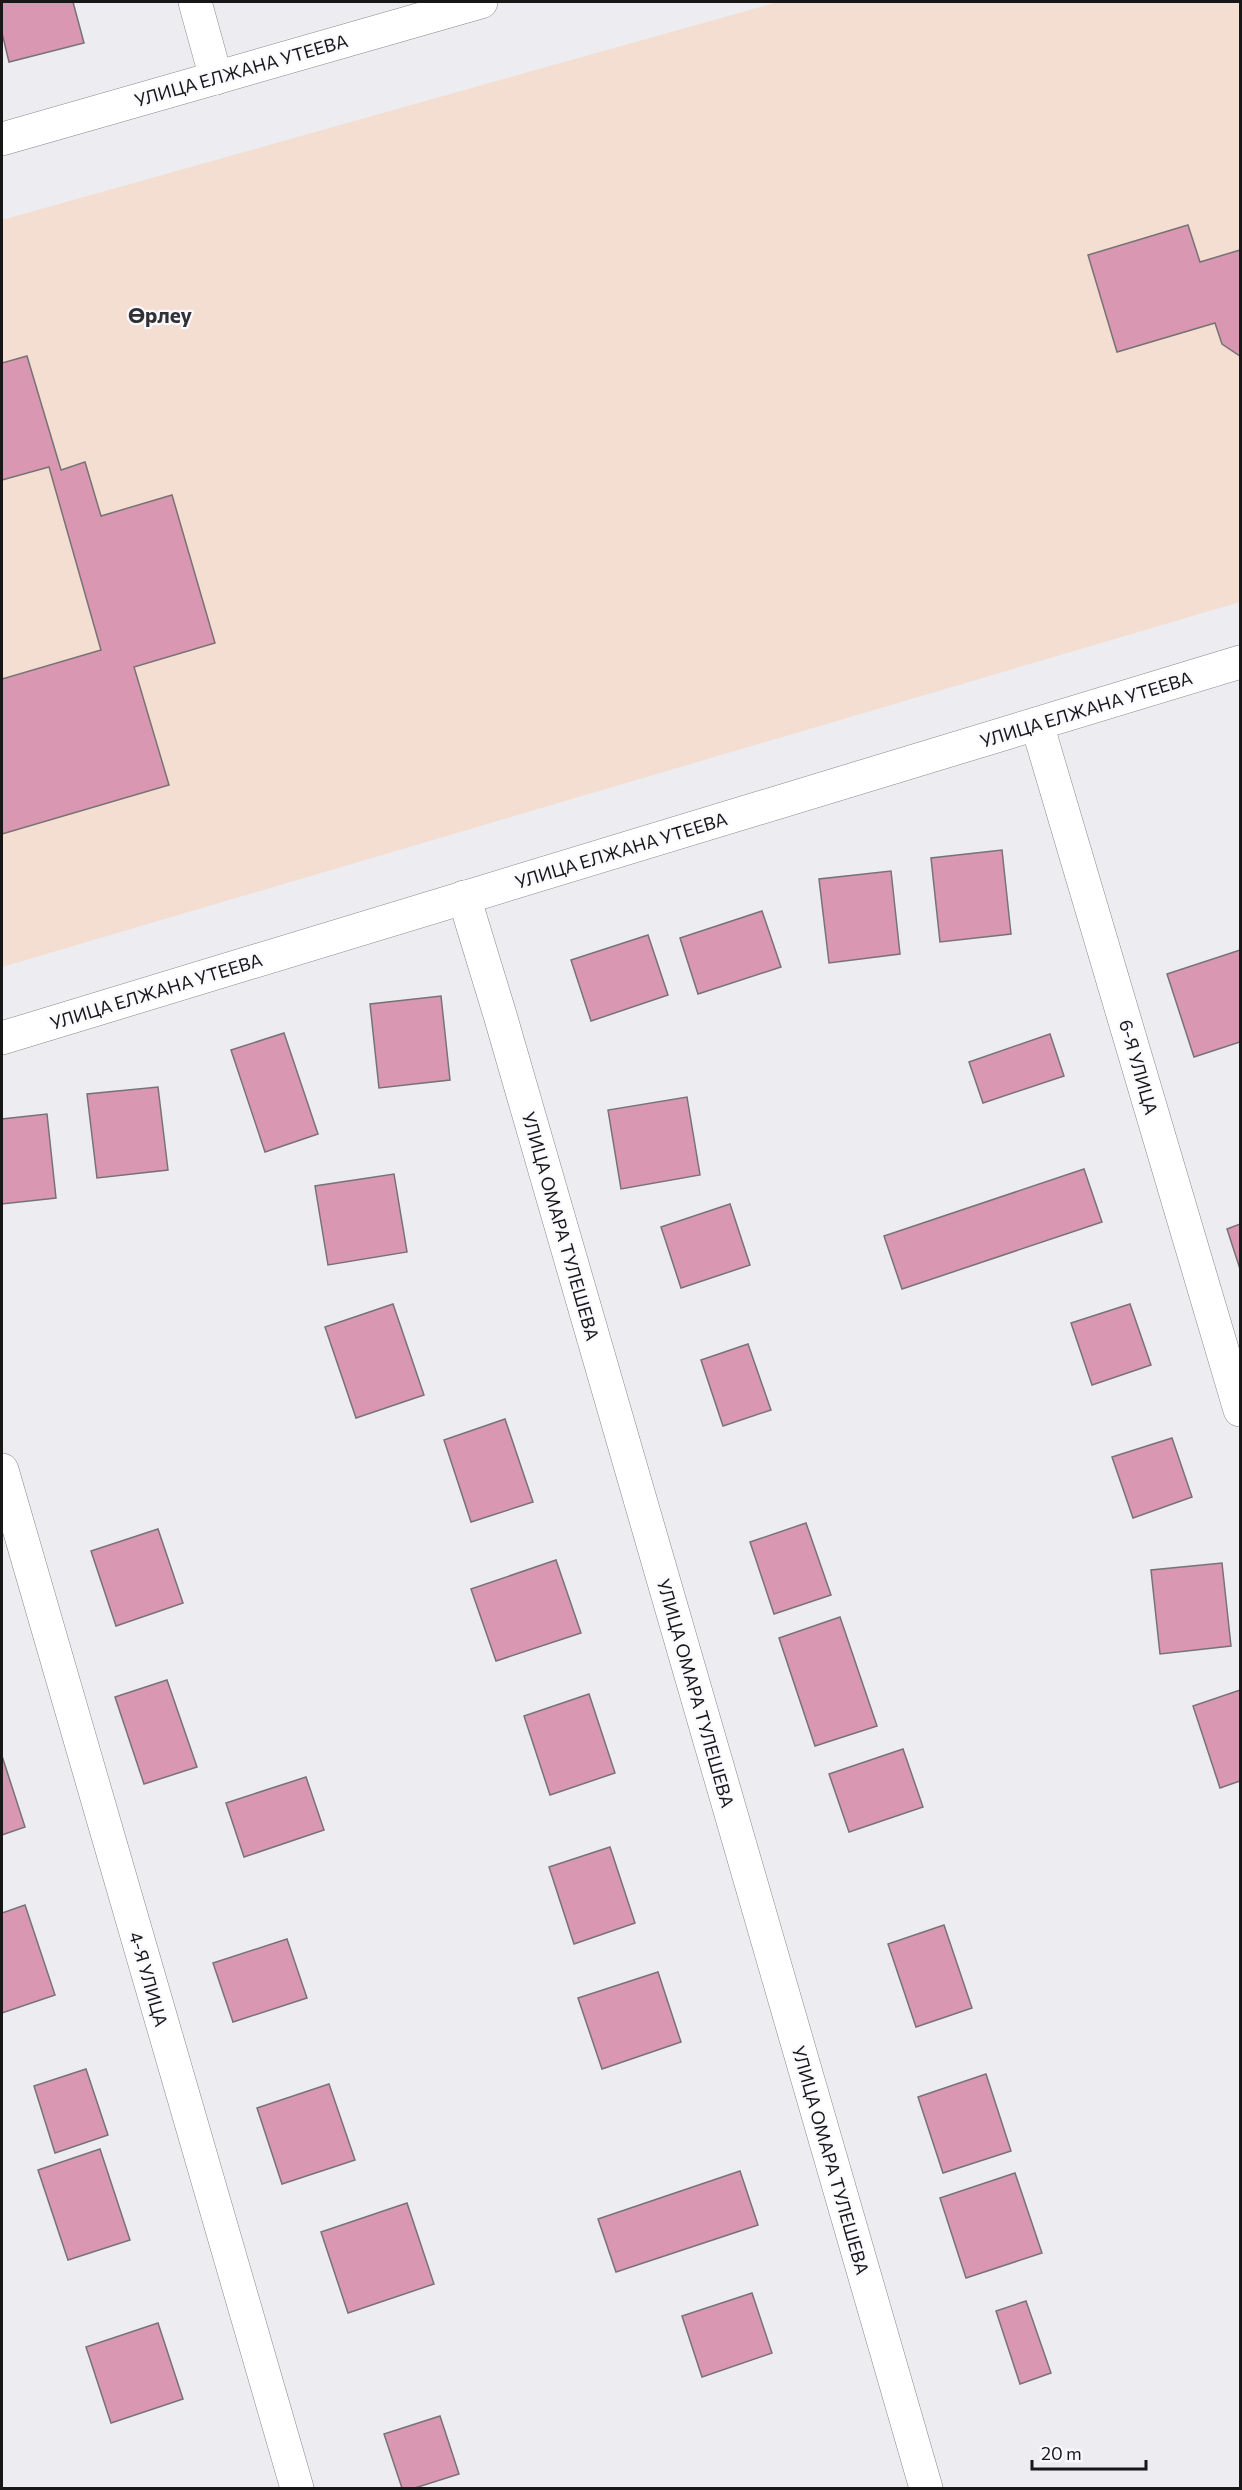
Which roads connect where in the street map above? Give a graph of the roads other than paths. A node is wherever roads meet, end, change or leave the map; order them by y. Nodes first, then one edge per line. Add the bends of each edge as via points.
1 (195, 2) edge
2 (481, 2) edge
3 (216, 78) junction
4 (2, 139) edge
5 (1240, 662) edge
6 (1037, 724) junction
7 (464, 897) junction
8 (2, 1038) edge
9 (1240, 1410) edge
10 (2, 1470) edge
11 (297, 2488) edge
12 (926, 2488) edge

1 - 3 street
2 - 3 street, УЛИЦА ЕЛЖАНА УТЕЕВА
3 - 4 street, УЛИЦА ЕЛЖАНА УТЕЕВА
5 - 6 street, УЛИЦА ЕЛЖАНА УТЕЕВА
6 - 7 street, УЛИЦА ЕЛЖАНА УТЕЕВА
6 - 9 street, 6-Я УЛИЦА
7 - 8 street, УЛИЦА ЕЛЖАНА УТЕЕВА
7 - 12 street, УЛИЦА ОМАРА ТУЛЕШЕВА
10 - 11 street, 4-Я УЛИЦА

